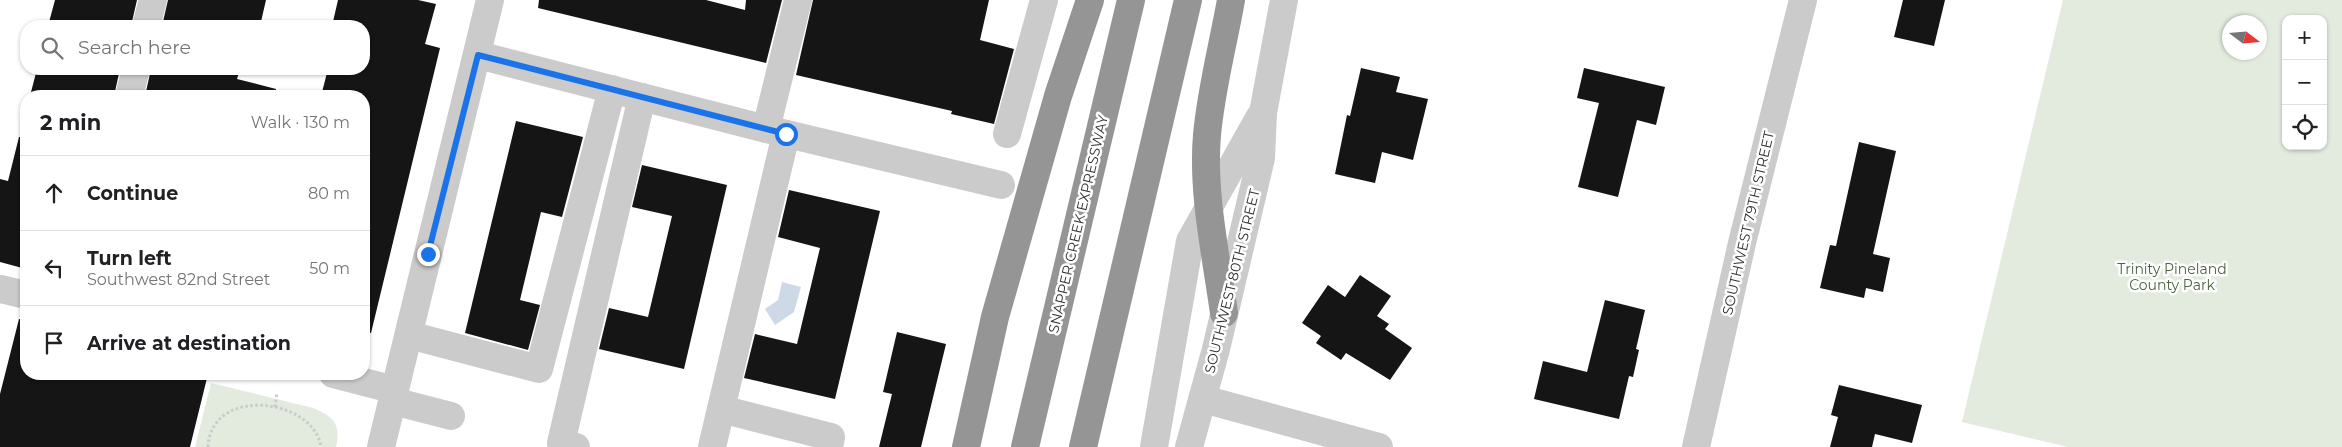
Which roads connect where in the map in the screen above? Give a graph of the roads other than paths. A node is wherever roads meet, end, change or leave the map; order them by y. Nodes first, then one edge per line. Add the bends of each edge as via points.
1 (153, 0) edge
2 (490, 0) edge
3 (798, 0) edge
4 (1044, 0) edge
5 (1090, 0) edge
6 (1131, 0) edge
7 (1188, 0) edge
8 (1231, 0) edge
9 (1284, 0) edge
10 (1803, 0) edge
11 (148, 20) edge
12 (478, 55) junction
13 (134, 75) edge
14 (612, 89) junction
15 (131, 90) edge
16 (642, 97) junction
17 (1263, 113) junction
18 (776, 131) junction
19 (1007, 134) dead end
20 (1001, 185) dead end
21 (1209, 206) junction
22 (1224, 313) junction
23 (409, 335) junction
24 (350, 380) edge
25 (394, 396) junction
26 (1203, 399) junction
27 (721, 409) junction
28 (451, 416) dead end
29 (381, 447) edge
30 (576, 447) edge
31 (712, 447) edge
32 (829, 447) edge
33 (966, 447) edge
34 (1025, 447) edge
35 (1083, 447) edge
36 (1154, 447) edge
37 (1189, 447) edge
38 (1379, 447) edge
39 (1696, 447) edge

1 - 11 street
2 - 12 street
3 - 18 street
4 - 19 street
5 - 33 highway via 1058,96 998,308
6 - 34 highway, SNAPPER CREEK EXPRESSWAY
7 - 35 highway
8 - 21 highway via 1207,136
9 - 17 street, SOUTHWEST 80TH STREET
10 - 39 street, SOUTHWEST 79TH STREET via 1742,244
12 - 14 street
12 - 23 street
13 - 15 street
14 - 16 street
14 - 23 street via 539,369
16 - 18 street
16 - 30 street via 561,443
17 - 21 street, SOUTHWEST 80TH STREET
17 - 22 street, SOUTHWEST 80TH STREET via 1261,158
18 - 20 street
18 - 27 street
21 - 22 highway
21 - 36 street, SOUTHWEST 80TH STREET via 1195,229 1185,260
22 - 26 street, SOUTHWEST 80TH STREET
23 - 25 street
24 - 25 street
25 - 28 street
25 - 29 street
26 - 37 street, SOUTHWEST 80TH STREET
26 - 38 street
27 - 31 street
27 - 32 street via 831,437

